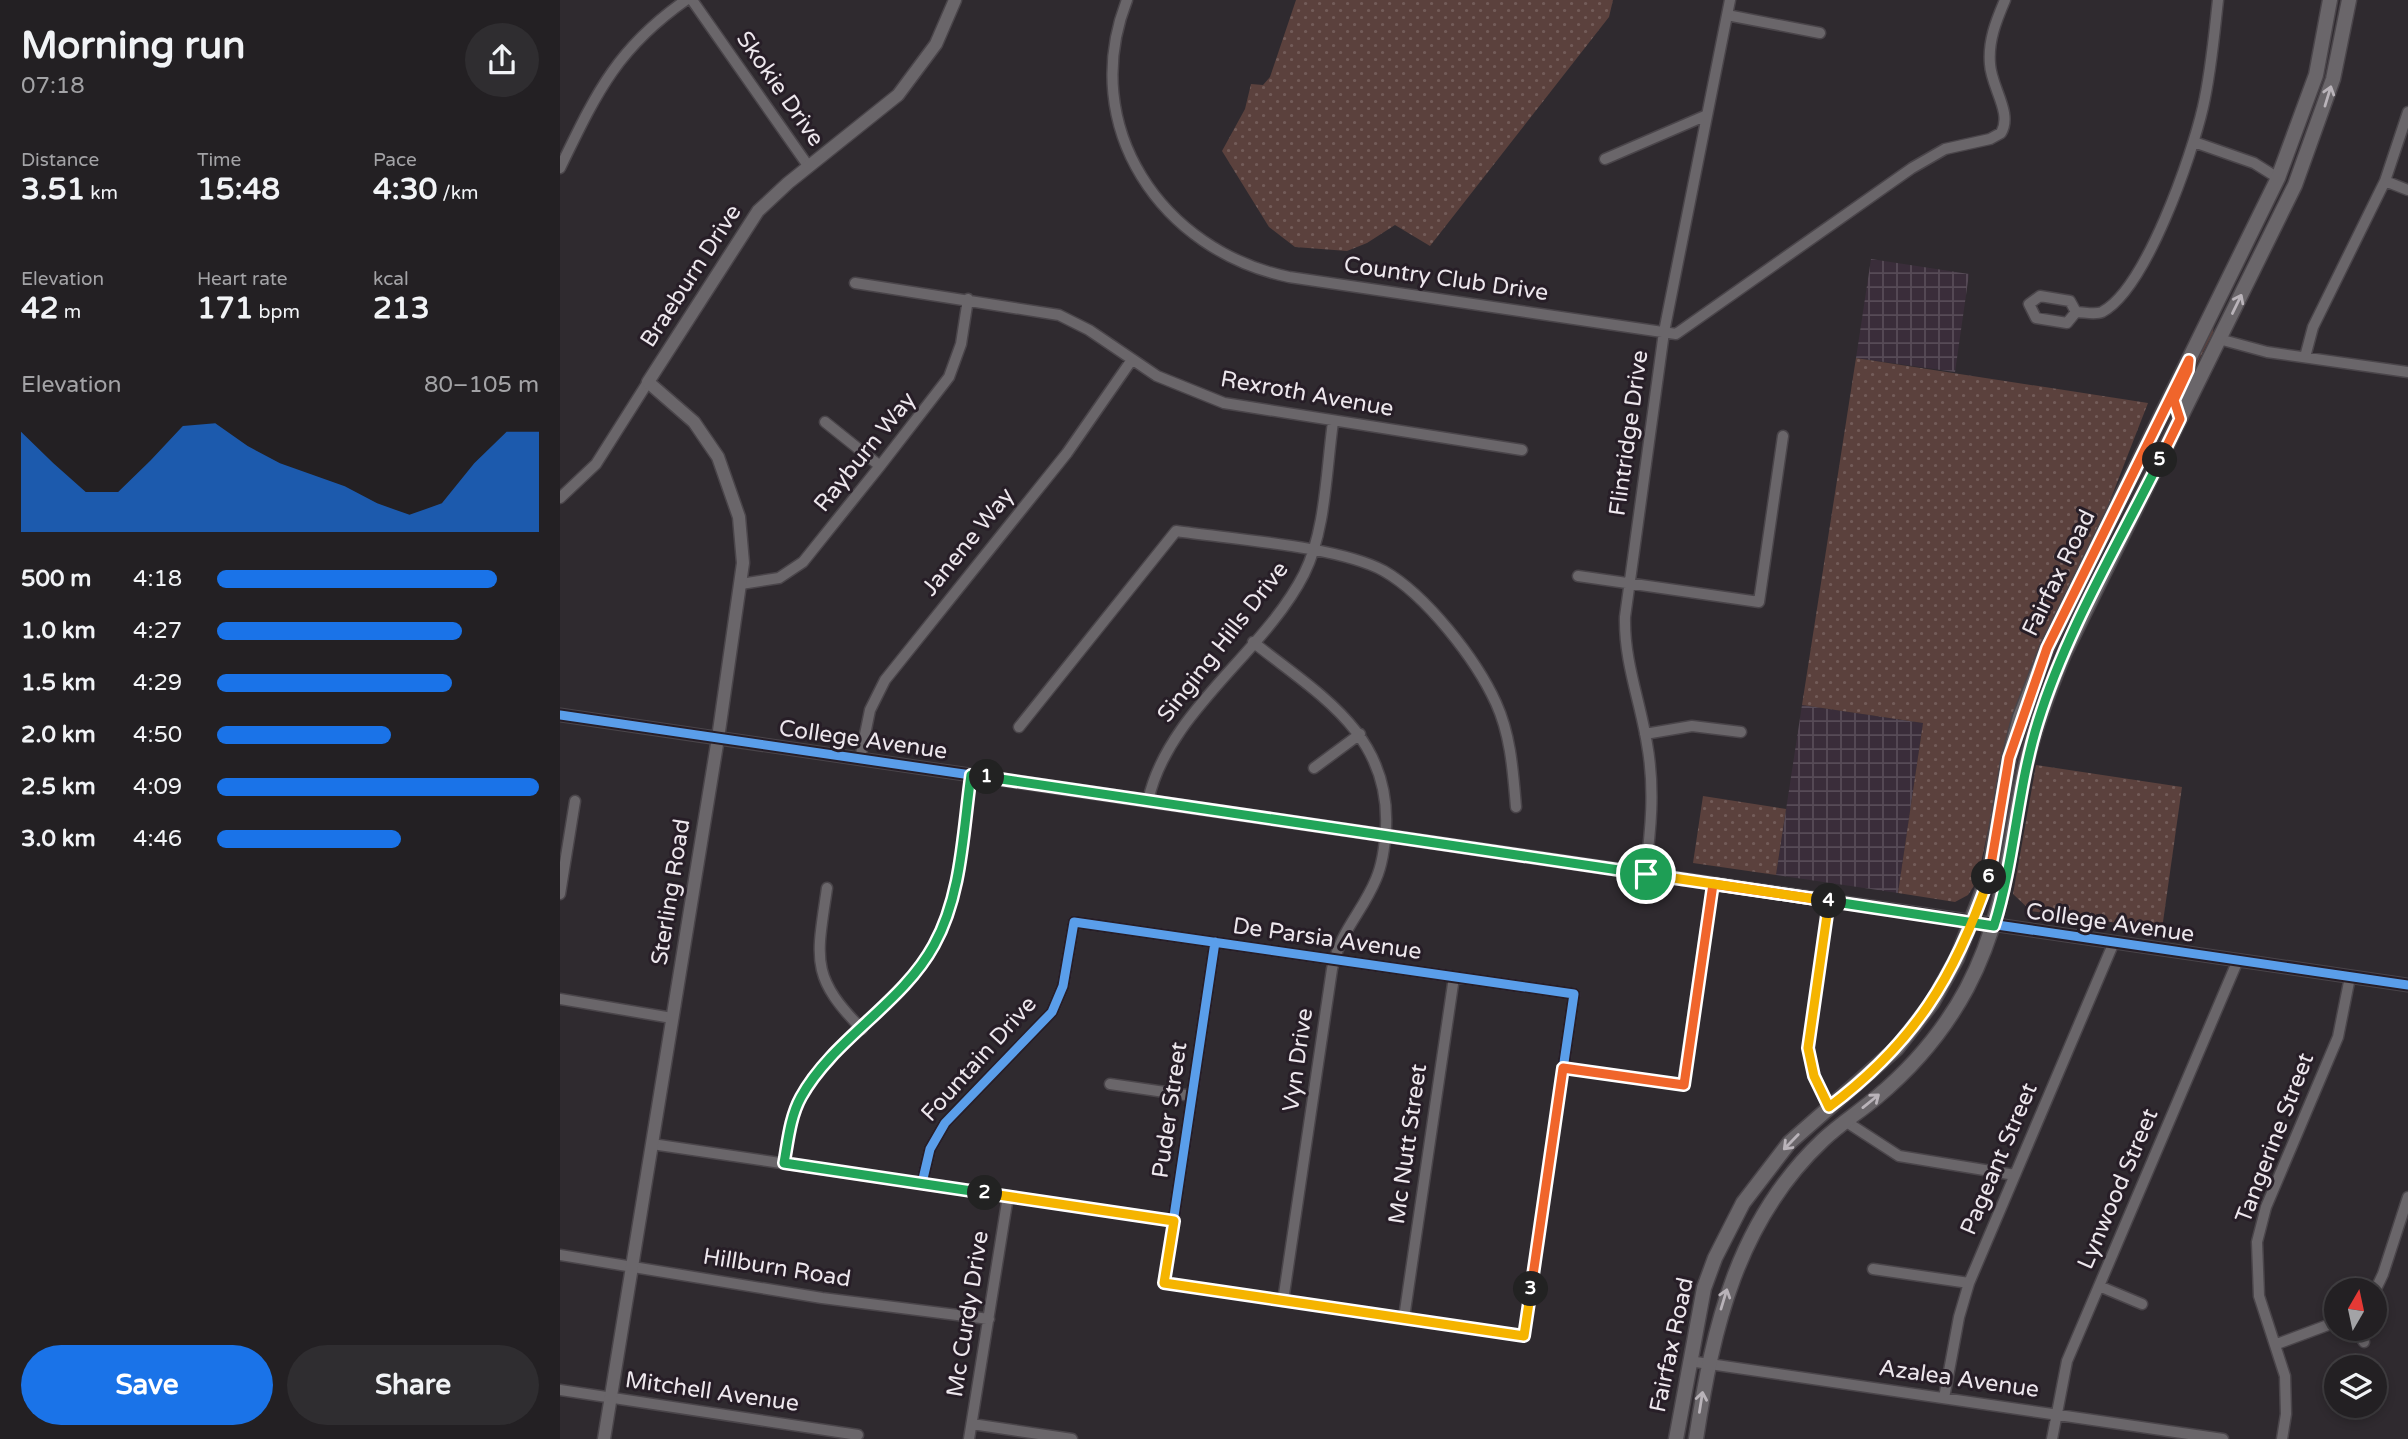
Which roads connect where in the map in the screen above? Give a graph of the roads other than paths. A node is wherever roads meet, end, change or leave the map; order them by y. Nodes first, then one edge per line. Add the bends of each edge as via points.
1 (685, 0) edge
2 (692, 0) edge
3 (955, 0) edge
4 (1127, 0) edge
5 (1730, 0) edge
6 (2005, 0) edge
7 (2218, 0) edge
8 (2330, 0) edge
9 (2349, 0) edge
10 (1727, 15) junction
11 (1821, 33) dead end
12 (2408, 113) edge
13 (1707, 115) junction
14 (2194, 142) junction
15 (1605, 159) dead end
16 (809, 167) junction
17 (560, 168) edge
18 (2278, 178) junction
19 (2385, 181) junction
20 (2408, 190) edge
21 (2242, 252) junction
22 (2252, 272) junction
23 (855, 283) dead end
24 (968, 299) junction
25 (2076, 312) dead end
26 (1664, 332) junction
27 (2219, 339) junction
28 (2305, 357) junction
29 (2189, 360) junction
30 (1131, 361) junction
31 (2408, 372) edge
32 (648, 382) junction
33 (2180, 419) junction
34 (825, 422) dead end
35 (1333, 422) junction
36 (1783, 436) dead end
37 (1522, 450) dead end
38 (880, 466) junction
39 (560, 498) edge
40 (1313, 551) junction
41 (1578, 576) dead end
42 (1629, 583) junction
43 (741, 584) junction
44 (1253, 642) junction
45 (560, 715) edge
46 (1019, 727) dead end
47 (1741, 733) dead end
48 (1360, 734) junction
49 (1645, 734) junction
50 (718, 738) junction
51 (860, 759) junction
52 (1314, 768) dead end
53 (971, 775) junction
54 (575, 801) dead end
55 (1148, 801) junction
56 (1516, 807) dead end
57 (1386, 836) junction
58 (1646, 874) junction
59 (1713, 884) junction
60 (827, 888) dead end
61 (560, 894) edge
62 (1829, 901) junction
63 (1074, 922) joint
64 (1972, 922) junction
65 (1994, 926) junction
66 (1214, 942) junction
67 (2114, 942) junction
68 (1334, 959) junction
69 (2238, 961) junction
70 (1454, 976) junction
71 (2350, 977) junction
72 (2408, 985) edge
73 (560, 999) edge
74 (672, 1018) junction
75 (862, 1029) junction
76 (1563, 1068) junction
77 (1110, 1084) dead end
78 (1192, 1096) junction
79 (1829, 1107) junction
80 (1845, 1121) junction
81 (652, 1144) junction
82 (784, 1163) junction
83 (2015, 1175) junction
84 (922, 1184) junction
85 (1008, 1196) junction
86 (2408, 1197) edge
87 (1174, 1221) junction
88 (560, 1255) edge
89 (632, 1266) junction
90 (1873, 1269) dead end
91 (2382, 1278) edge
92 (1969, 1283) junction
93 (2099, 1286) junction
94 (1283, 1301) junction
95 (2142, 1304) dead end
96 (1404, 1318) junction
97 (989, 1319) junction
98 (2324, 1326) edge
99 (2277, 1344) junction
100 (1689, 1361) junction
101 (1707, 1365) junction
102 (560, 1390) edge
103 (610, 1398) junction
104 (1944, 1398) junction
105 (2056, 1415) junction
106 (972, 1424) junction
107 (858, 1435) dead end
108 (604, 1439) edge
109 (970, 1439) edge
110 (1072, 1439) edge
111 (1676, 1439) edge
112 (1696, 1439) edge
113 (2052, 1439) edge
114 (2223, 1439) edge
115 (2282, 1439) edge

1 - 17 street via 651,26 615,65
2 - 16 street, Skokie Drive
3 - 16 street, Braeburn Drive via 936,44 905,87 880,113
4 - 26 street, Country Club Drive via 1113,72 1124,139 1153,196 1208,247 1246,266 1289,277
5 - 10 street, Flintridge Drive
6 - 26 street, Country Club Drive via 1990,51 2004,127 1990,139 1945,149 1912,168 1676,334
7 - 14 street via 2210,73
8 - 18 main road, Fairfax Road via 2316,75
22 -> 9 main road, Fairfax Road via 2320,122
10 - 11 street
10 - 13 street, Flintridge Drive
12 - 19 street
13 - 15 street
13 - 26 street, Flintridge Drive
14 - 18 street via 2254,163
14 - 25 street via 2133,282 2099,314
16 - 32 street, Braeburn Drive via 773,195 745,228
18 - 21 main road, Fairfax Road
18 - 22 main road via 2282,184 2260,228
19 - 20 street
19 - 28 street via 2313,327
21 - 27 main road via 2218,314
21 - 29 main road, Fairfax Road
27 -> 22 main road, Fairfax Road
23 - 24 street, Rexroth Avenue
24 - 30 street, Rexroth Avenue via 1059,315 1089,330
24 - 38 street, Rayburn Way via 961,344 949,377
26 - 42 street, Flintridge Drive
27 - 28 street
27 - 33 main road, Fairfax Road
28 - 31 street
29 - 33 main road via 2174,400
29 - 64 main road, Fairfax Road via 2031,687 2009,758 1989,874
30 - 35 street, Rexroth Avenue via 1184,389 1224,403
30 - 51 street, Janene Way via 1067,453 885,680 870,710
32 - 39 street, Braeburn Drive via 596,464
32 - 43 street, Sterling Road via 694,422 726,474 740,517
33 - 65 main road, Fairfax Road via 2048,693 2027,762
34 - 38 street
35 - 37 street, Rexroth Avenue
35 - 40 street, Singing Hills Drive
36 - 42 street via 1759,602
38 - 43 street, Rayburn Way via 803,562 779,578
40 - 44 street, Singing Hills Drive via 1294,590
40 - 46 street via 1176,531
40 - 56 street via 1384,571 1424,603 1466,653 1496,704 1512,756
41 - 42 street
42 - 49 street, Flintridge Drive via 1626,659
43 - 50 street, Sterling Road
44 - 48 street, Vyn Drive via 1341,713
44 - 55 street, Singing Hills Drive via 1165,753
45 - 50 street, College Avenue
47 - 49 street via 1692,726
48 - 52 street
48 - 57 street, Vyn Drive via 1382,781
49 - 58 street, Flintridge Drive via 1653,802
50 - 51 street, College Avenue
50 - 74 street, Sterling Road
51 - 53 street, College Avenue
53 - 55 street, College Avenue
53 - 75 street via 954,891 943,929 913,975
54 - 61 street
55 - 57 street, College Avenue
57 - 58 street, College Avenue
57 - 68 street, Vyn Drive via 1376,880 1348,925
58 - 59 street, College Avenue
59 - 62 street, College Avenue
59 - 76 street via 1684,1085
60 - 75 street via 820,967 837,1004
62 - 64 street, College Avenue
62 - 79 street via 1808,1048 1814,1076
63 - 66 street, De Parsia Avenue
63 - 84 street, Fountain Drive via 1063,986 1052,1012 945,1124 930,1149
64 - 65 street, College Avenue
64 - 79 main road, Fairfax Road via 1946,981 1918,1024 1880,1066
65 - 67 street, College Avenue
80 -> 65 main road, Fairfax Road via 1896,1079 1936,1035 1966,990
66 - 68 street, De Parsia Avenue
66 - 78 street, Puder Street
67 - 69 street, College Avenue
67 - 83 street, Pageant Street
68 - 70 street, De Parsia Avenue
68 - 94 street, Vyn Drive
69 - 71 street, College Avenue
69 - 93 street, Lynwood Street
70 - 76 street, De Parsia Avenue via 1574,994
70 - 96 street, Mc Nutt Street
71 - 72 street, College Avenue
71 - 99 street, Tangerine Street via 2338,1037 2261,1223 2257,1276
73 - 74 street
74 - 81 street, Sterling Road
75 - 82 street via 819,1072 801,1098
76 - 96 street via 1524,1336
77 - 78 street
78 - 87 street, Puder Street
79 -> 100 main road, Fairfax Road via 1772,1162 1728,1229 1704,1288
80 - 83 street via 1899,1156
101 -> 80 main road, Fairfax Road via 1726,1290 1749,1237 1791,1174
81 - 82 street
81 - 89 street, Sterling Road
82 - 84 street
83 - 92 street, Pageant Street
84 - 85 street
85 - 87 street
85 - 97 street, Mc Curdy Drive
86 - 91 street
87 - 94 street, Puder Street via 1164,1283
88 - 89 street, Hillburn Road
89 - 97 street, Hillburn Road via 822,1298
89 - 103 street, Sterling Road
90 - 92 street
92 - 104 street, Pageant Street
93 - 95 street
93 - 105 street, Lynwood Street via 2067,1361
94 - 96 street
97 - 106 street, Mc Curdy Drive
98 - 99 street
99 - 115 street, Tangerine Street via 2287,1394
100 - 101 street, Azalea Avenue
100 - 111 main road, Fairfax Road
101 - 104 street, Azalea Avenue
112 -> 101 main road, Fairfax Road
102 - 103 street, Mitchell Avenue
103 - 107 street, Mitchell Avenue
103 - 108 street, Sterling Road
104 - 105 street, Azalea Avenue
105 - 113 street, Lynwood Street
105 - 114 street, Azalea Avenue
106 - 109 street, Mc Curdy Drive
106 - 110 street

